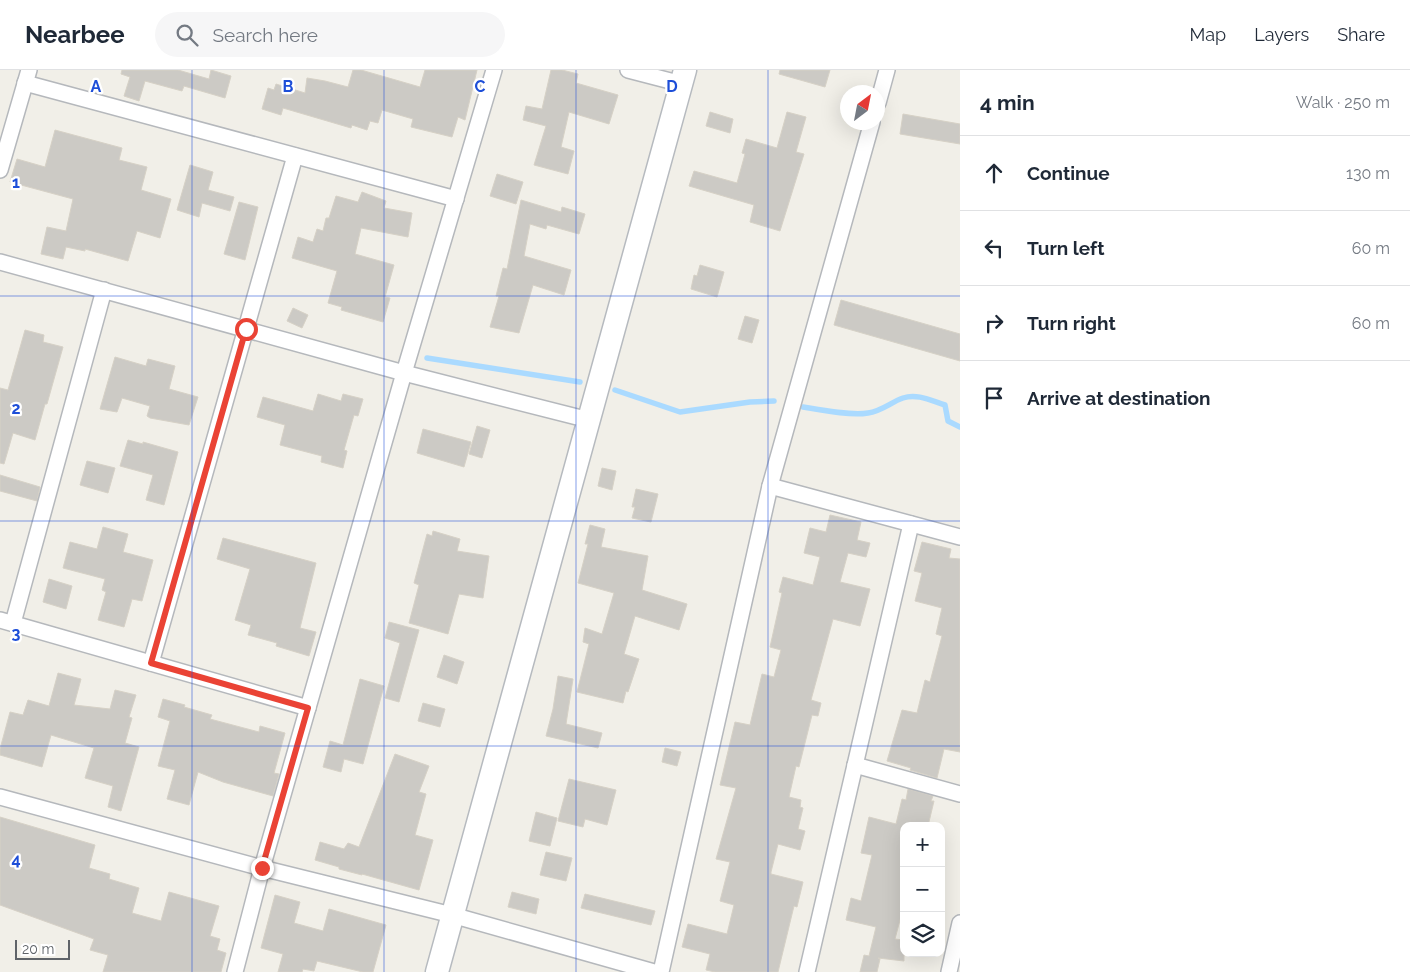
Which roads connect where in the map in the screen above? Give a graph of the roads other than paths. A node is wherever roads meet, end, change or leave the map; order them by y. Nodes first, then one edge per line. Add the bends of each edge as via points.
1 (494, 70) edge
2 (628, 70) edge
3 (887, 70) edge
4 (27, 77) edge
5 (684, 77) edge
6 (883, 85) edge
7 (870, 130) edge
8 (295, 156) junction
9 (0, 170) edge
10 (456, 199) junction
11 (0, 262) edge
12 (104, 290) junction
13 (246, 329) junction
14 (404, 373) junction
15 (589, 420) junction
16 (770, 486) junction
17 (911, 524) junction
18 (960, 537) edge
19 (7, 622) edge
20 (151, 663) junction
21 (308, 708) junction
22 (855, 765) junction
23 (960, 794) edge
24 (0, 798) edge
25 (262, 868) junction
26 (452, 915) junction
27 (960, 923) edge
28 (235, 972) edge
29 (437, 972) edge
30 (654, 972) edge
31 (661, 972) edge
32 (807, 972) edge
33 (948, 972) edge

1 - 10 street
2 - 5 street
3 - 6 street
4 - 8 street
4 - 9 street
5 - 15 street
7 - 16 street
8 - 10 street
8 - 13 street
10 - 14 street
11 - 12 street
12 - 13 street
12 - 19 street
13 - 14 street
13 - 20 street
14 - 15 street
14 - 21 street
15 - 26 street
16 - 17 street
16 - 31 street
17 - 18 street
17 - 22 street
19 - 20 street
20 - 21 street
21 - 25 street
22 - 23 street
22 - 32 street
24 - 25 street
25 - 26 street
25 - 28 street
26 - 29 street
26 - 30 street
27 - 33 street

